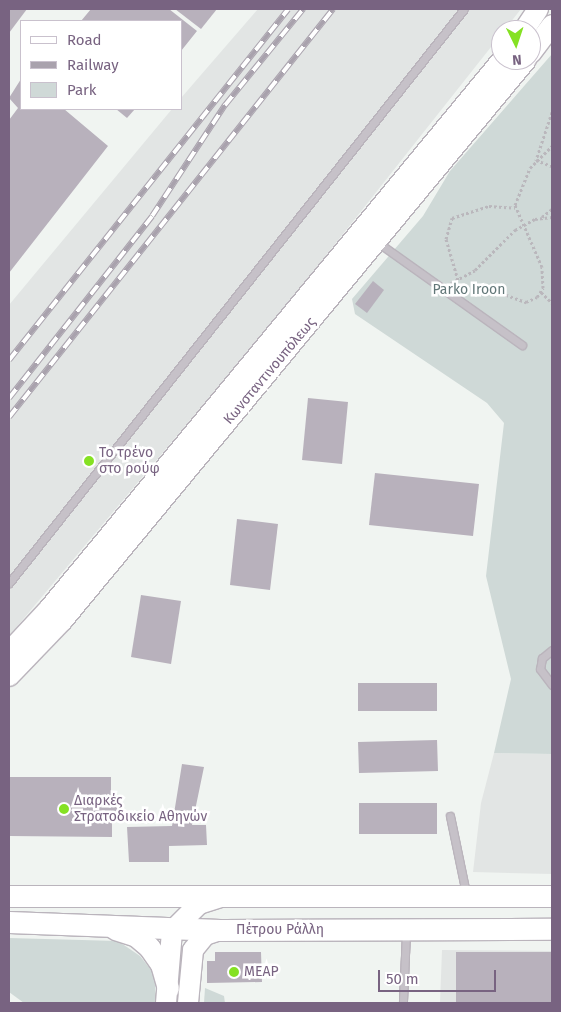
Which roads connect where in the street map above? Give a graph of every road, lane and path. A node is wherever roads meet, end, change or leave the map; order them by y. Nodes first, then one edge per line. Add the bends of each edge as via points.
1 (464, 9) edge
2 (538, 9) edge
3 (531, 20) edge
4 (552, 25) edge
5 (541, 40) edge
6 (494, 70) edge
7 (518, 70) edge
8 (552, 112) edge
9 (552, 146) edge
10 (536, 160) junction
11 (552, 166) edge
12 (515, 208) junction
13 (552, 209) edge
14 (552, 217) edge
15 (542, 218) junction
16 (522, 226) junction
17 (376, 242) junction
18 (458, 280) junction
19 (440, 287) junction
20 (541, 292) junction
21 (501, 293) dead end
22 (552, 303) edge
23 (522, 345) dead end
24 (9, 583) edge
25 (552, 650) edge
26 (9, 652) edge
27 (9, 676) edge
28 (552, 685) edge
29 (450, 816) dead end
30 (9, 896) edge
31 (466, 896) junction
32 (552, 896) edge
33 (221, 897) junction
34 (9, 922) edge
35 (101, 924) junction
36 (175, 928) junction
37 (220, 930) junction
38 (406, 930) junction
39 (552, 930) edge
40 (167, 995) edge
41 (403, 1001) dead end
42 (188, 1003) edge

1 - 24 lane
2 - 3 main road
4 - 5 main road
6 - 26 main road, Κωνσταντινουπόλεως via 49,609
7 - 17 main road, Κωνσταντινουπόλεως
8 - 10 path
9 - 10 path
10 - 11 path
10 - 12 path via 522,182
12 - 16 path
12 - 18 path via 489,206 452,218 446,239
13 - 15 path
14 - 15 path
15 - 16 path
16 - 18 path
16 - 20 path via 543,271
17 - 19 lane
17 - 27 main road, Κωνσταντινουπόλεως via 68,613
18 - 19 path
19 - 23 lane
20 - 21 path via 526,302
20 - 22 path
25 - 28 lane via 542,658 540,669
29 - 31 lane
30 - 33 main road
31 - 32 main road
31 - 33 main road
33 - 36 main road via 199,904
34 - 35 main road, Πέτρου Ράλλη
35 - 36 main road, Πέτρου Ράλλη
35 - 40 main road via 136,936 149,947 162,964
36 - 37 main road, Πέτρου Ράλλη
36 - 40 main road
37 - 38 main road, Πέτρου Ράλλη
37 - 42 main road via 205,934 193,950
38 - 39 main road, Πέτρου Ράλλη
38 - 41 lane

